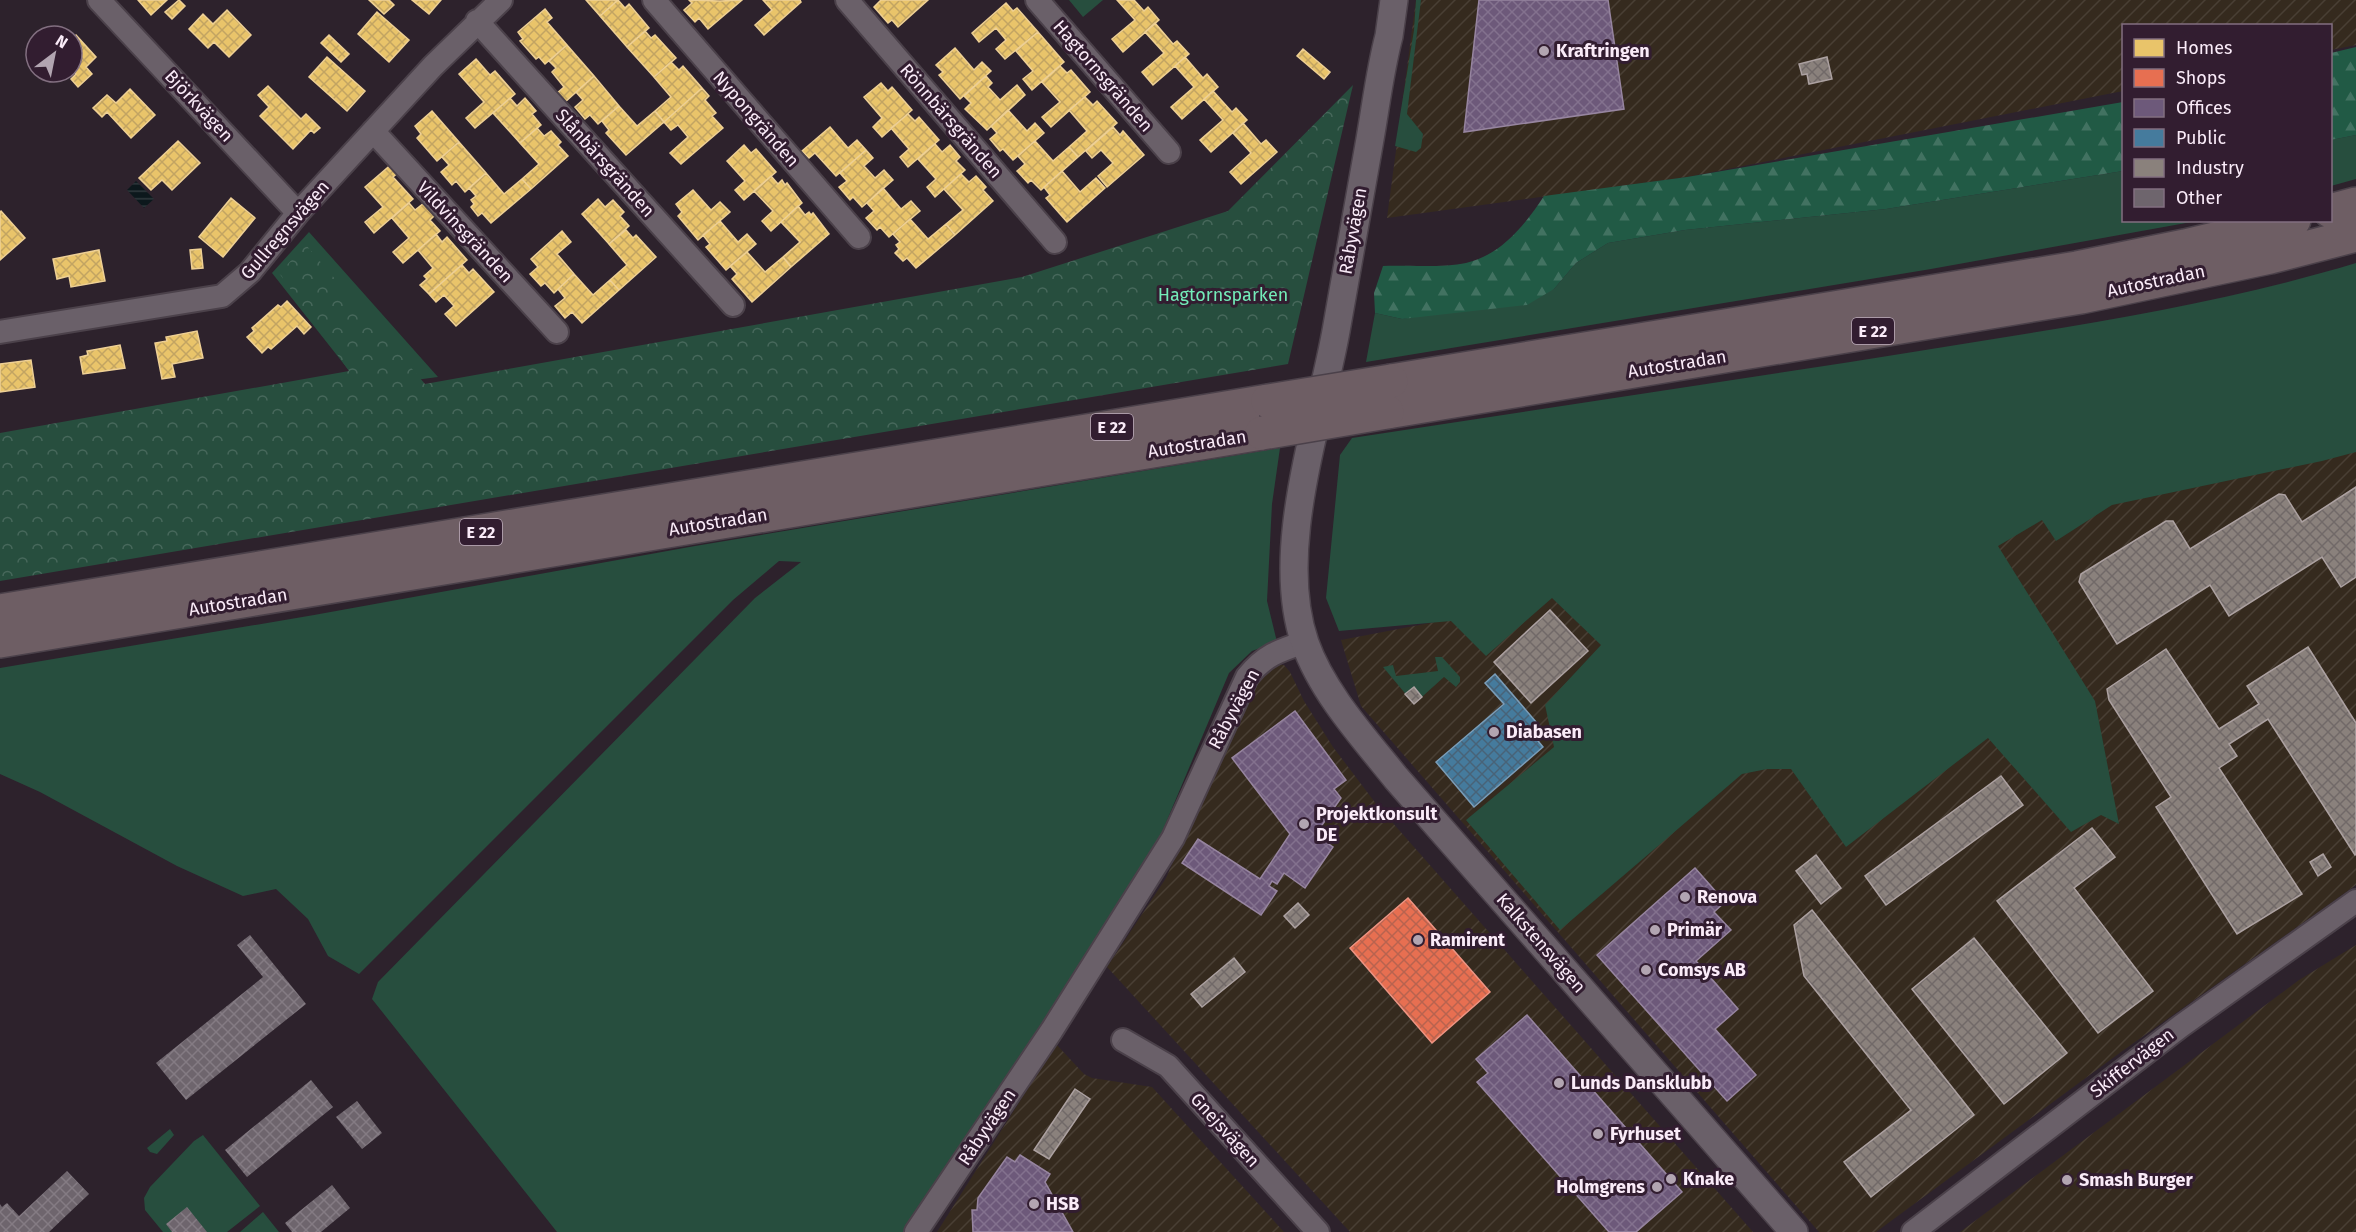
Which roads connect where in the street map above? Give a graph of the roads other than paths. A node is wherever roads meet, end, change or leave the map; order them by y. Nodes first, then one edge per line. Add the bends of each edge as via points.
1 (99, 0) edge
2 (654, 0) edge
3 (847, 0) edge
4 (1037, 0) edge
5 (1394, 0) edge
6 (498, 1) edge
7 (477, 21) junction
8 (373, 131) junction
9 (1169, 152) dead end
10 (2356, 204) edge
11 (2332, 211) edge
12 (298, 213) junction
13 (2286, 222) edge
14 (2356, 235) edge
15 (859, 237) dead end
16 (1055, 242) dead end
17 (733, 304) dead end
18 (0, 332) edge
19 (557, 332) dead end
20 (1389, 396) junction
21 (1265, 417) junction
22 (0, 611) edge
23 (0, 641) edge
24 (1305, 642) junction
25 (2356, 901) edge
26 (1123, 1040) dead end
27 (916, 1232) edge
28 (1318, 1232) edge
29 (1794, 1232) edge
30 (1913, 1232) edge

1 - 12 street, Björkvägen
2 - 15 street, Nypongränden
3 - 16 street, Rönnbärsgränden
4 - 9 street, Hagtornsgränden
5 - 24 street, Råbyvägen via 1334,340 1297,520 1293,559
6 - 7 street, Gullregnsvägen
7 - 8 street, Gullregnsvägen
7 - 17 street, Slånbärsgränden
8 - 12 street, Gullregnsvägen
8 - 19 street, Vildvinsgränden
10 - 11 highway
12 - 18 street, Gullregnsvägen via 250,272 222,296
13 - 20 highway, Autostradan / E 22 via 2077,268
14 - 20 highway, Autostradan / E 22 via 2081,297
20 - 21 highway, Autostradan / E 22, bridge
21 - 22 highway, Autostradan / E 22
21 - 23 highway, Autostradan / E 22
24 - 27 street, Råbyvägen via 1271,654 1246,677 1173,838 1052,1030
24 - 29 street, Kalkstensvägen via 1355,727 1396,778
25 - 30 street, Skiffervägen via 2181,1026
26 - 28 street, Gnejsvägen via 1168,1066

